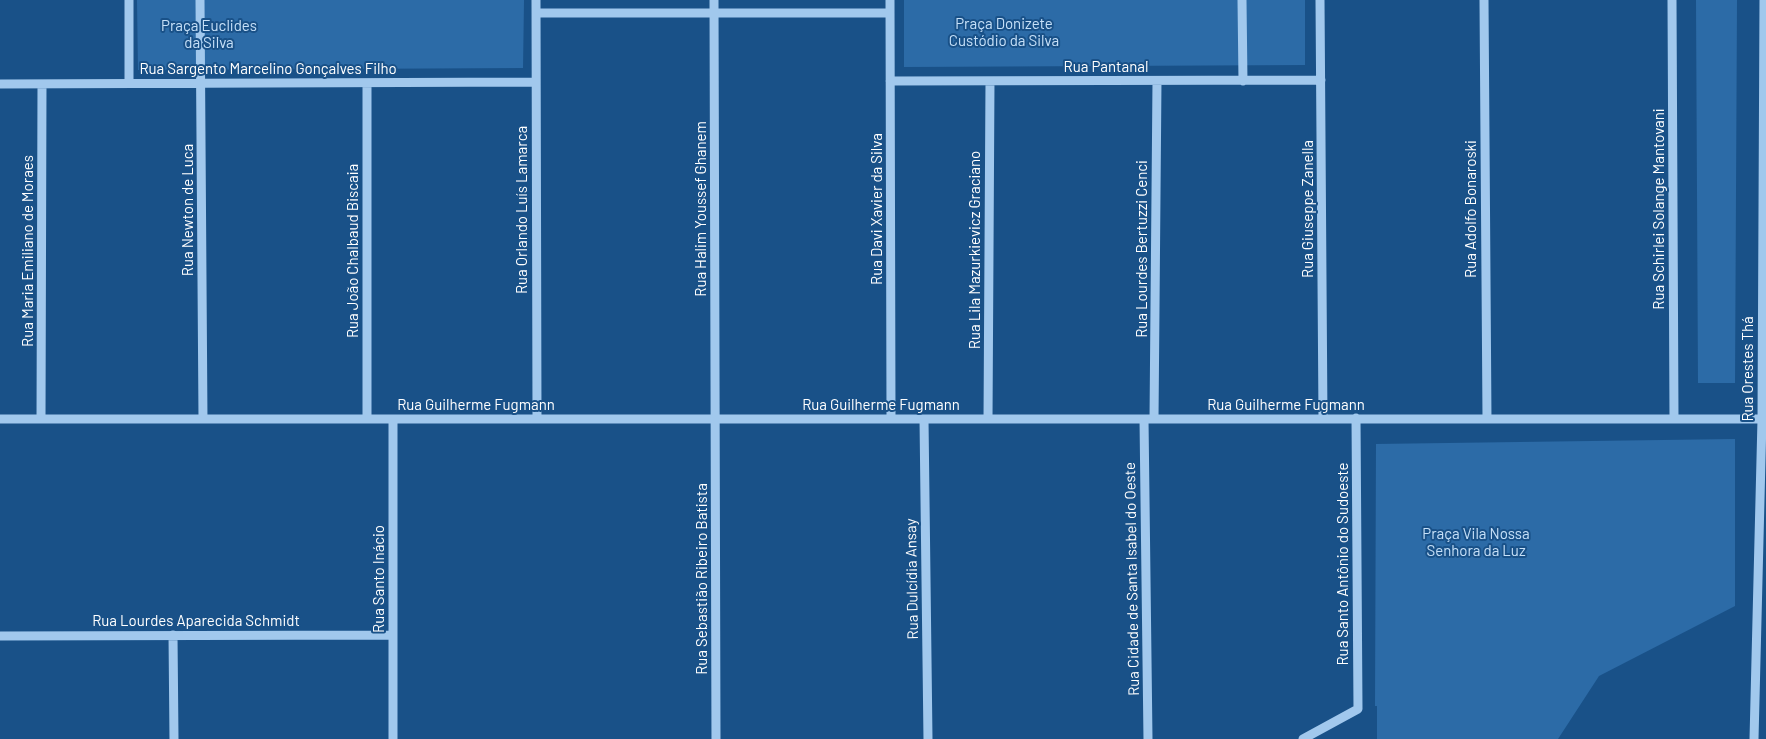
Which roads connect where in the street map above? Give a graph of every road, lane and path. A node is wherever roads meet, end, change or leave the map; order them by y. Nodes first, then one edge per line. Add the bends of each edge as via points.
1 (128, 0) edge
2 (200, 0) edge
3 (536, 0) edge
4 (714, 0) edge
5 (890, 0) edge
6 (1242, 0) edge
7 (1320, 0) edge
8 (1484, 0) edge
9 (1672, 0) edge
10 (1764, 0) edge
11 (714, 12) junction
12 (536, 13) junction
13 (890, 13) junction
14 (1321, 80) junction
15 (890, 81) junction
16 (990, 81) junction
17 (1157, 81) junction
18 (1242, 81) junction
19 (536, 82) junction
20 (200, 83) junction
21 (367, 83) junction
22 (0, 84) edge
23 (42, 84) junction
24 (129, 84) junction
25 (1144, 418) junction
26 (1154, 418) junction
27 (1323, 418) junction
28 (1356, 418) junction
29 (1487, 418) junction
30 (1674, 418) junction
31 (0, 419) edge
32 (41, 419) junction
33 (203, 419) junction
34 (367, 419) junction
35 (393, 419) junction
36 (537, 419) junction
37 (716, 419) junction
38 (891, 419) junction
39 (924, 419) junction
40 (988, 419) junction
41 (1762, 419) junction
42 (393, 634) junction
43 (173, 635) junction
44 (0, 636) edge
45 (174, 739) edge
46 (393, 739) edge
47 (716, 739) edge
48 (928, 739) edge
49 (1148, 739) edge
50 (1303, 739) edge
51 (1754, 739) edge

1 - 24 street
2 - 20 street, Rua Newton de Luca
3 - 12 street, Rua Orlando Luís Lamarca
4 - 11 street, Rua Halim Youssef Ghanem
5 - 13 street, Rua Davi Xavier da Silva
6 - 18 street
7 - 14 street, Rua Giuseppe Zanella
8 - 29 street, Rua Adolfo Bonaroski
9 - 30 street, Rua Schirlei Solange Mantovani
10 - 41 street, Rua Orestes Thá
11 - 12 street
11 - 13 street
11 - 37 street, Rua Halim Youssef Ghanem
12 - 19 street, Rua Orlando Luís Lamarca
13 - 15 street, Rua Davi Xavier da Silva
14 - 18 street, Rua Pantanal
14 - 27 street, Rua Giuseppe Zanella
15 - 16 street, Rua Pantanal
15 - 38 street, Rua Davi Xavier da Silva
16 - 17 street, Rua Pantanal
16 - 40 street, Rua Lila Mazurkievicz Graciano
17 - 18 street, Rua Pantanal
17 - 26 street, Rua Lourdes Bertuzzi Cenci
19 - 21 street, Rua Sargento Marcelino Gonçalves Filho
19 - 36 street, Rua Orlando Luís Lamarca
20 - 21 street, Rua Sargento Marcelino Gonçalves Filho
20 - 24 street, Rua Sargento Marcelino Gonçalves Filho
20 - 33 street, Rua Newton de Luca
21 - 34 street, Rua João Chalbaud Biscaia
22 - 23 street, Rua Sargento Marcelino Gonçalves Filho
23 - 24 street, Rua Sargento Marcelino Gonçalves Filho
23 - 32 street, Rua Maria Emiliano de Moraes
25 - 26 street, Rua Guilherme Fugmann
25 - 40 street, Rua Guilherme Fugmann
25 - 49 street, Rua Cidade de Santa Isabel do Oeste
26 - 27 street, Rua Guilherme Fugmann
27 - 28 street, Rua Guilherme Fugmann
28 - 29 street, Rua Guilherme Fugmann
28 - 50 street, Rua Santo Antônio do Sudoeste via 1358,709
29 - 30 street, Rua Guilherme Fugmann
30 - 41 street, Rua Guilherme Fugmann
31 - 32 street, Rua Guilherme Fugmann
32 - 33 street, Rua Guilherme Fugmann
33 - 34 street, Rua Guilherme Fugmann
34 - 35 street, Rua Guilherme Fugmann
35 - 36 street, Rua Guilherme Fugmann
35 - 42 street, Rua Santo Inácio
36 - 37 street, Rua Guilherme Fugmann
37 - 38 street, Rua Guilherme Fugmann
37 - 47 street, Rua Sebastião Ribeiro Batista
38 - 39 street, Rua Guilherme Fugmann
39 - 40 street, Rua Guilherme Fugmann
39 - 48 street, Rua Dulcídia Ansay
41 - 51 street, Rua Orestes Thá
42 - 43 street, Rua Lourdes Aparecida Schmidt
42 - 46 street, Rua Santo Inácio
43 - 44 street, Rua Lourdes Aparecida Schmidt
43 - 45 street

